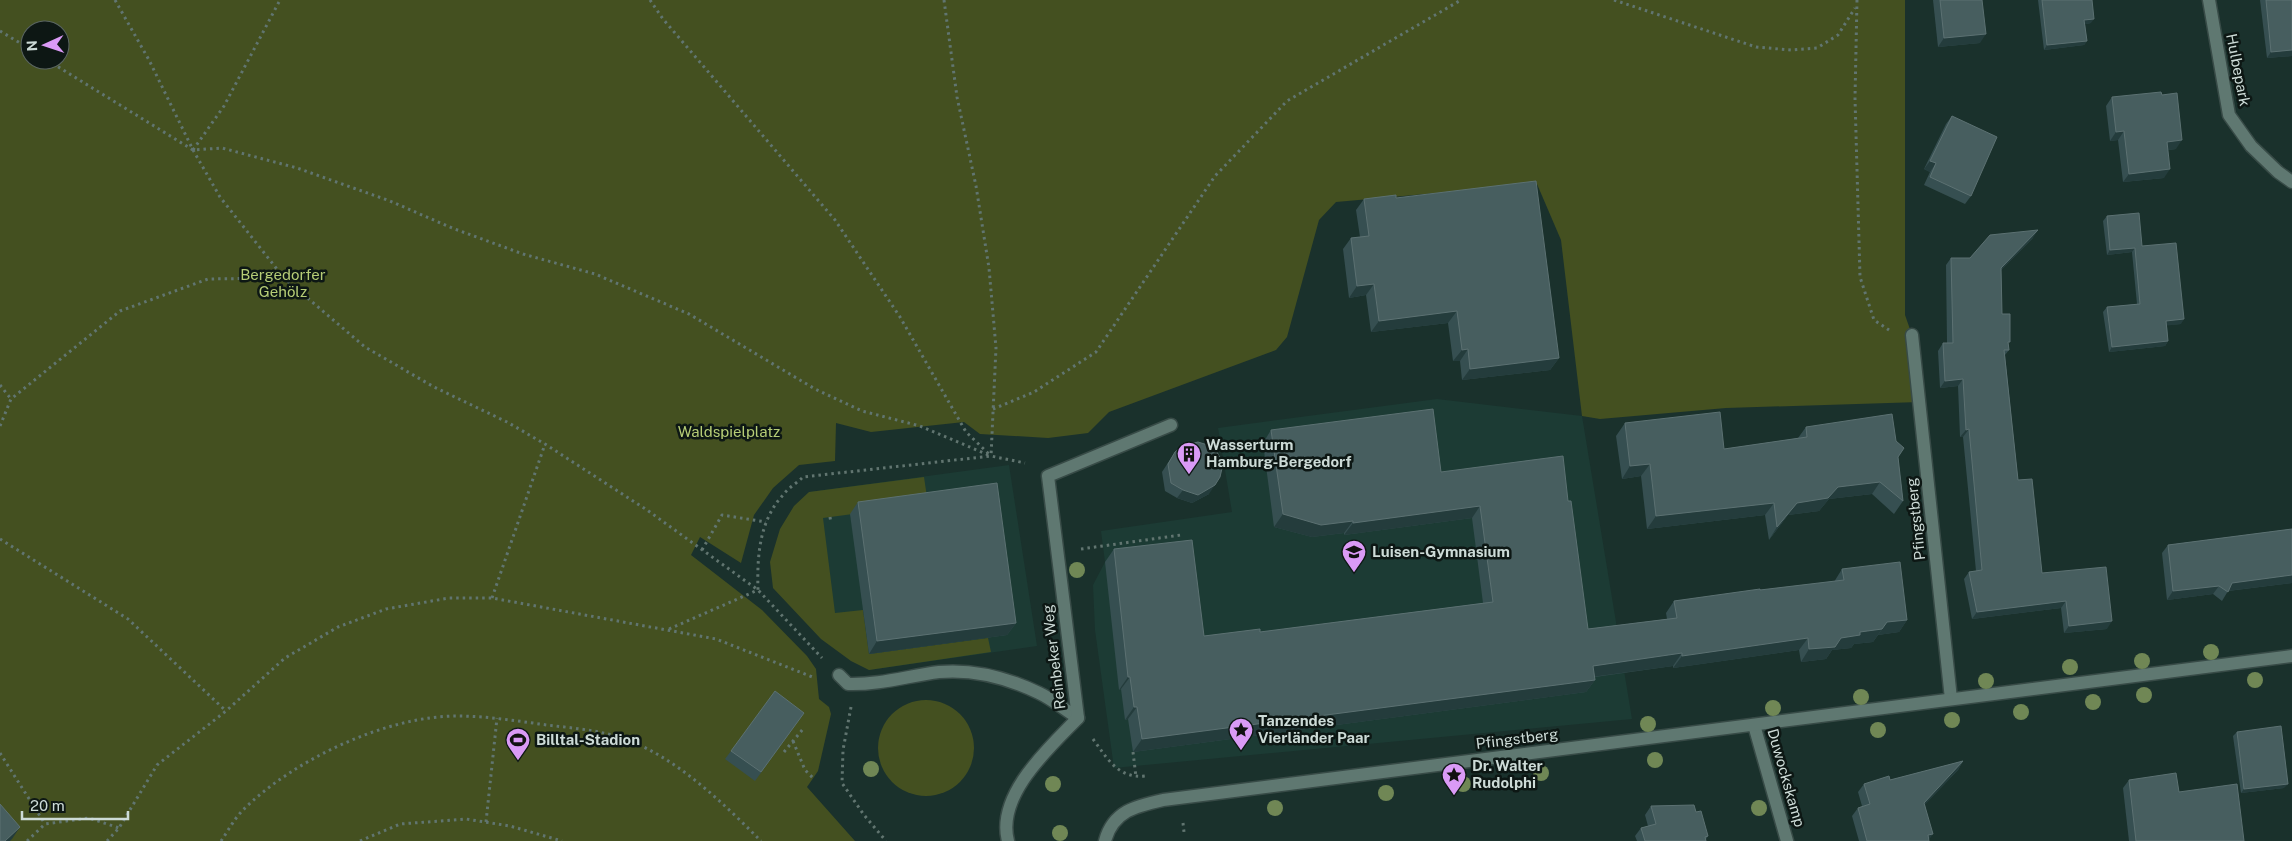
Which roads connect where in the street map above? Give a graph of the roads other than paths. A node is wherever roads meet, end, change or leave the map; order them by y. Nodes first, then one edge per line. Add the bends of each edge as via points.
1 (2209, 0) edge
2 (2292, 182) edge
3 (1912, 335) road end
4 (1171, 425) dead end
5 (2292, 656) edge
6 (843, 680) road end
7 (1951, 700) junction
8 (1078, 718) junction
9 (1754, 725) junction
10 (1008, 841) edge
11 (1105, 841) edge
12 (1787, 841) edge

1 - 2 street, Hulbepark via 2229,115 2251,146
3 - 7 street, Pfingstberg
4 - 8 street, Reinbeker Weg via 1048,476
5 - 7 street, Pfingstberg
6 - 8 street via 870,684 938,672 967,671 1040,693
7 - 9 street, Pfingstberg
8 - 10 street, Reinbeker Weg via 1029,770 1008,810
9 - 11 street, Pfingstberg via 1163,800 1126,810 1112,824
9 - 12 street, Duwockskamp

